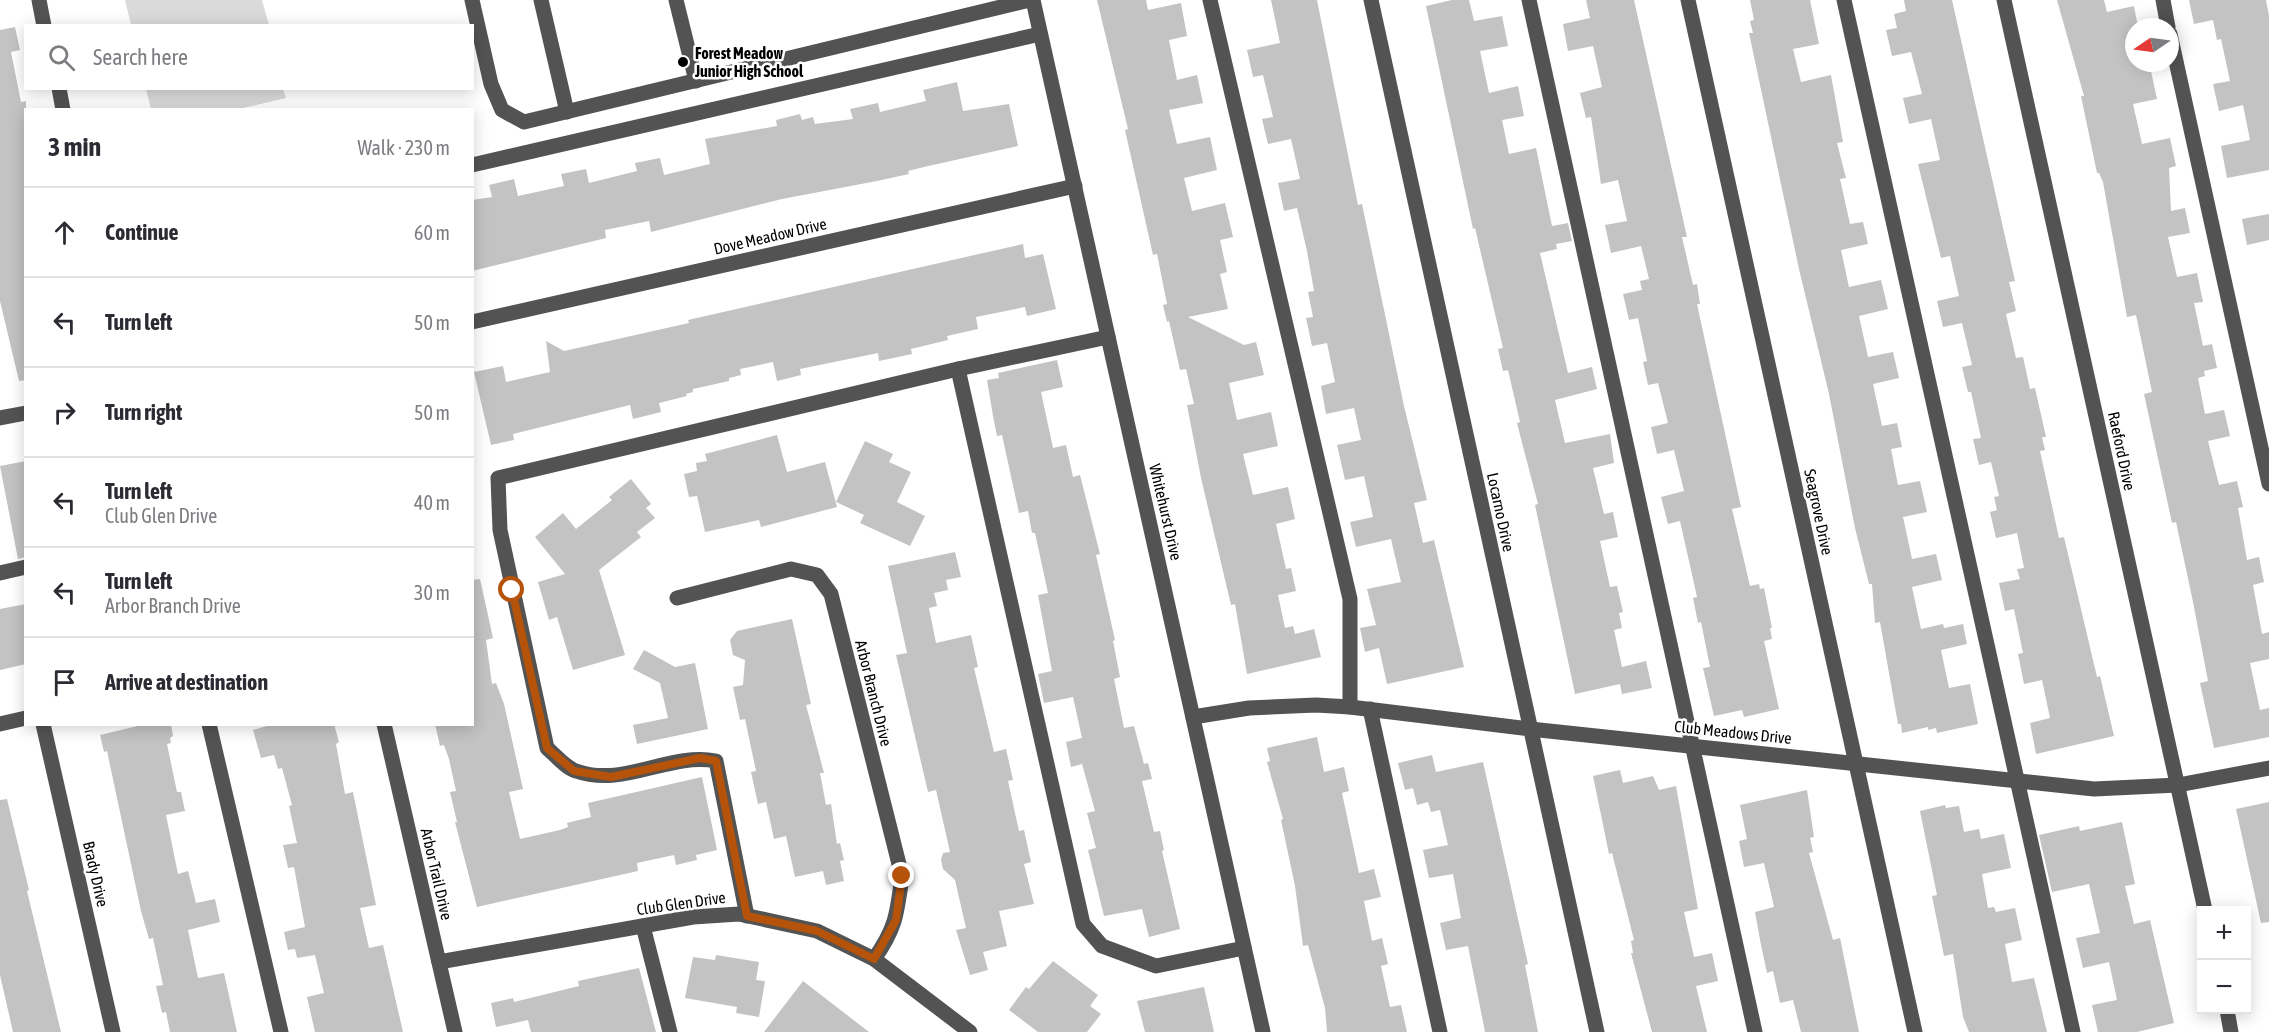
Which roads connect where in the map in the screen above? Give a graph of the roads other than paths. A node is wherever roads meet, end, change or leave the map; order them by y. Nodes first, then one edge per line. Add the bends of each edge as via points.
1 (39, 0) edge
2 (472, 0) edge
3 (541, 0) edge
4 (676, 0) edge
5 (1031, 0) edge
6 (1210, 0) edge
7 (1371, 0) edge
8 (1529, 0) edge
9 (1688, 0) edge
10 (1844, 0) edge
11 (2004, 0) edge
12 (2163, 0) edge
13 (2167, 18) edge
14 (44, 24) edge
15 (1040, 34) junction
16 (2178, 72) edge
17 (696, 81) junction
18 (59, 90) edge
19 (63, 108) edge
20 (567, 112) junction
21 (474, 165) edge
22 (1075, 186) junction
23 (474, 322) edge
24 (1108, 337) junction
25 (958, 369) junction
26 (24, 412) edge
27 (0, 418) edge
28 (2269, 484) edge
29 (24, 567) edge
30 (0, 573) edge
31 (677, 598) dead end
32 (1350, 707) junction
33 (1370, 709) junction
34 (1193, 717) junction
35 (24, 718) edge
36 (0, 724) edge
37 (43, 726) edge
38 (209, 726) edge
39 (384, 726) edge
40 (1530, 729) junction
41 (1693, 746) junction
42 (1856, 763) junction
43 (2269, 768) edge
44 (2017, 781) junction
45 (2178, 785) junction
46 (2204, 906) edge
47 (747, 916) junction
48 (643, 926) junction
49 (1244, 948) junction
50 (874, 959) junction
51 (439, 962) junction
52 (2228, 1014) edge
53 (668, 1026) edge
54 (113, 1032) edge
55 (280, 1032) edge
56 (455, 1032) edge
57 (684, 1032) edge
58 (970, 1032) edge
59 (1263, 1032) edge
60 (1440, 1032) edge
61 (1597, 1032) edge
62 (1755, 1032) edge
63 (1915, 1032) edge
64 (2073, 1032) edge
65 (2231, 1032) edge

1 - 14 street
2 - 20 street via 491,84 502,110 524,122
3 - 20 street
4 - 17 street
5 - 15 street, Whitehurst Drive
5 - 17 street
6 - 32 street via 1350,599
7 - 40 street, Locarno Drive
8 - 41 street
9 - 42 street, Seagrove Drive
10 - 44 street
11 - 45 street, Raeford Drive
12 - 13 street
15 - 21 street
15 - 22 street, Whitehurst Drive
16 - 28 street
17 - 20 street
18 - 19 street
22 - 23 street, Dove Meadow Drive
22 - 24 street, Whitehurst Drive
24 - 25 street
24 - 34 street, Whitehurst Drive
25 - 47 street via 498,478 500,530 547,748 574,771 611,777 700,758 716,761
25 - 49 street via 1083,924 1102,946 1156,966
26 - 27 street
29 - 30 street
31 - 50 street, Arbor Branch Drive via 791,569 817,575 831,594 902,876 896,920
32 - 33 street, Club Meadows Drive
32 - 34 street, Club Meadows Drive via 1249,708
33 - 40 street, Club Meadows Drive
33 - 60 street
34 - 49 street, Whitehurst Drive
35 - 36 street
37 - 54 street, Brady Drive
38 - 55 street
39 - 51 street, Arbor Trail Drive
40 - 41 street, Club Meadows Drive
40 - 61 street, Locarno Drive
41 - 42 street, Club Meadows Drive
41 - 62 street
42 - 44 street, Club Meadows Drive
42 - 63 street, Seagrove Drive
43 - 45 street, Club Meadows Drive
44 - 45 street, Club Meadows Drive via 2094,789
44 - 64 street
45 - 46 street, Raeford Drive
47 - 48 street, Club Glen Drive via 693,917
47 - 50 street, Club Glen Drive via 817,931
48 - 51 street, Club Glen Drive
48 - 53 street
49 - 59 street, Whitehurst Drive
50 - 58 street, Club Glen Drive
51 - 56 street, Arbor Trail Drive
52 - 65 street
53 - 57 street

